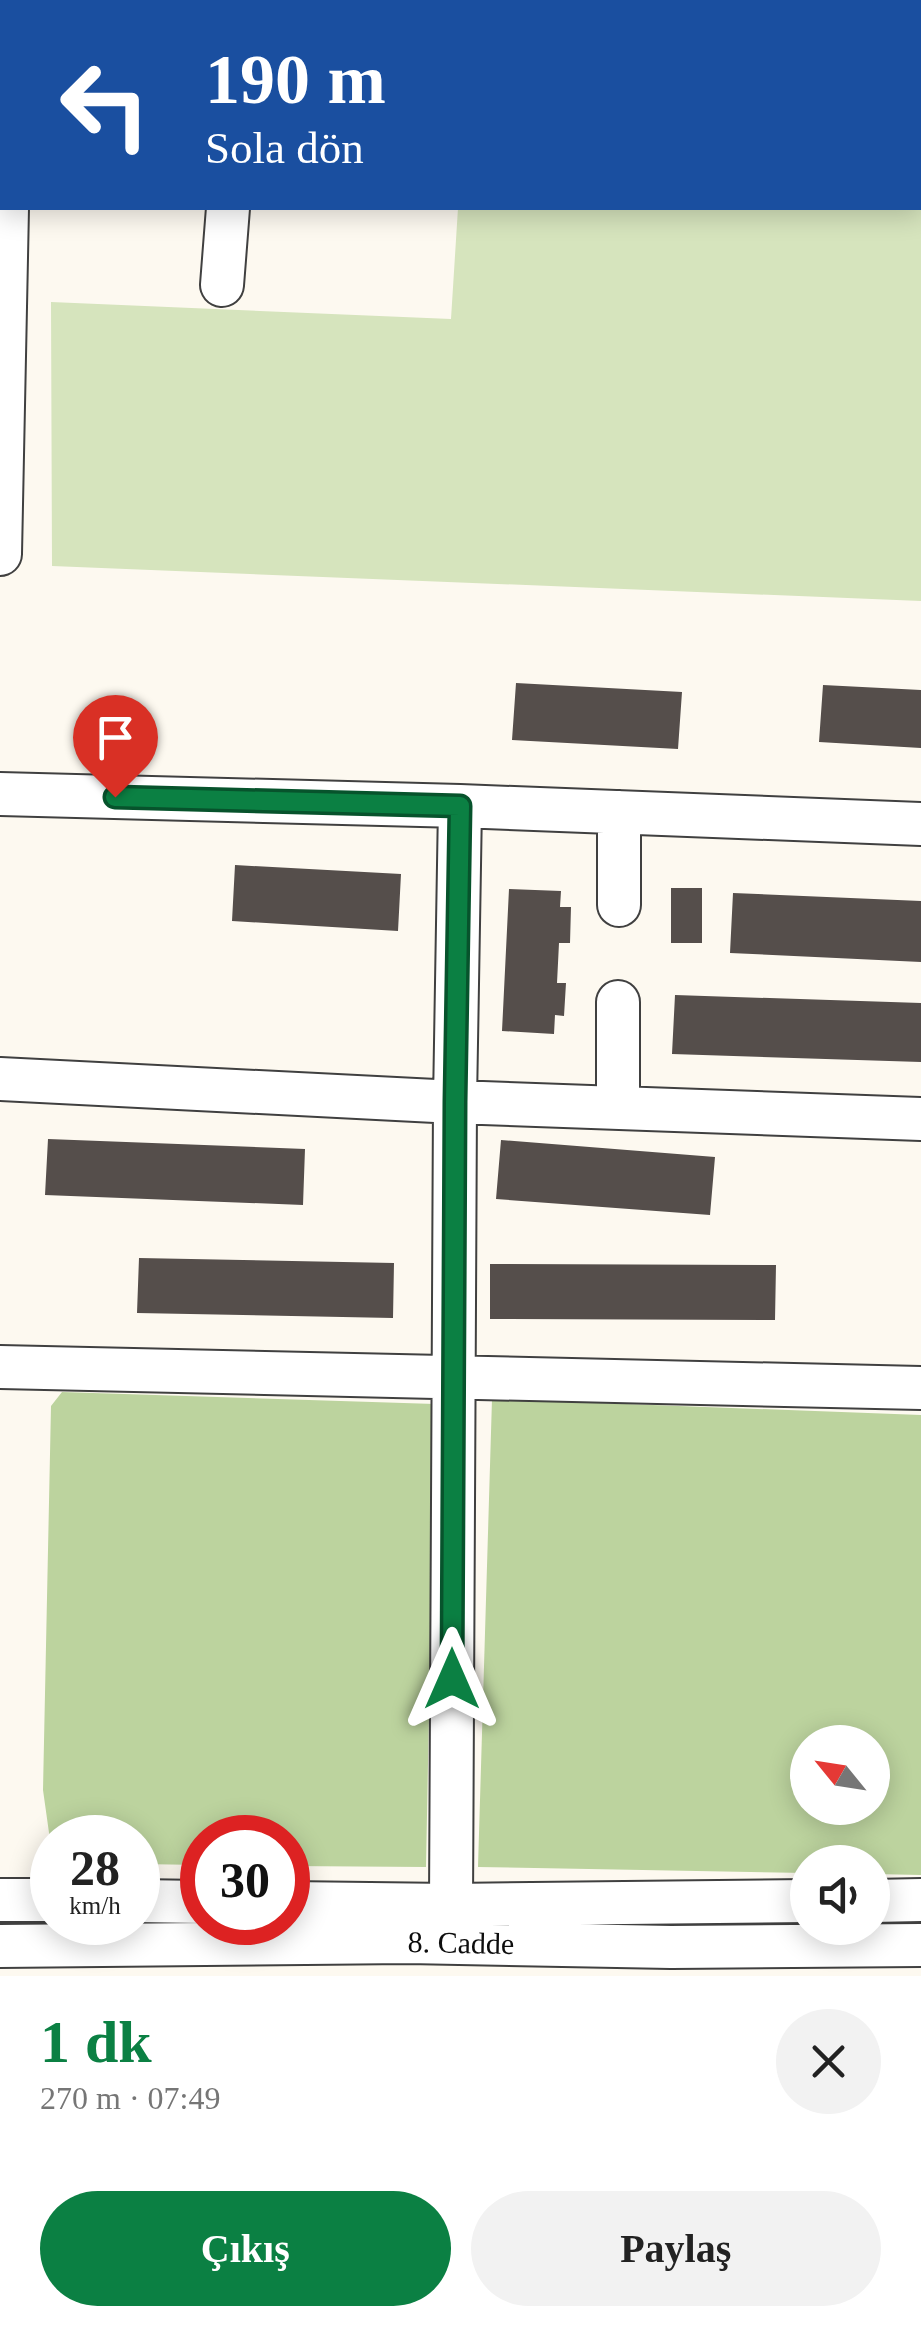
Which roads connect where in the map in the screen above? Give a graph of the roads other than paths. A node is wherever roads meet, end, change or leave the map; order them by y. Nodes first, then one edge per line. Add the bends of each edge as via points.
1 (7, 210) edge
2 (228, 210) edge
3 (222, 285) dead end
4 (2, 331) edge
5 (0, 554) edge
6 (0, 794) edge
7 (460, 806) junction
8 (620, 812) junction
9 (921, 824) edge
10 (619, 905) dead end
11 (618, 1002) dead end
12 (0, 1079) edge
13 (455, 1102) junction
14 (618, 1108) junction
15 (921, 1119) edge
16 (0, 1366) edge
17 (455, 1377) junction
18 (921, 1388) edge
19 (0, 1900) edge
20 (30, 1900) edge
21 (921, 1900) edge
22 (890, 1901) edge
23 (790, 1902) edge
24 (310, 1903) edge
25 (450, 1905) junction
26 (921, 1944) edge
27 (0, 1946) edge
28 (409, 1959) edge

1 - 4 street
2 - 3 street
4 - 5 street
6 - 7 street
7 - 8 street
7 - 13 street
8 - 9 street
8 - 10 street
11 - 14 street
12 - 13 street
13 - 14 street
13 - 17 street
14 - 15 street
16 - 17 street
17 - 18 street
17 - 25 street
19 - 20 street
21 - 22 street
23 - 25 street, 8. Cadde
24 - 25 street, 8. Cadde
26 - 28 street, 8. Cadde
27 - 28 street, 8. Cadde

